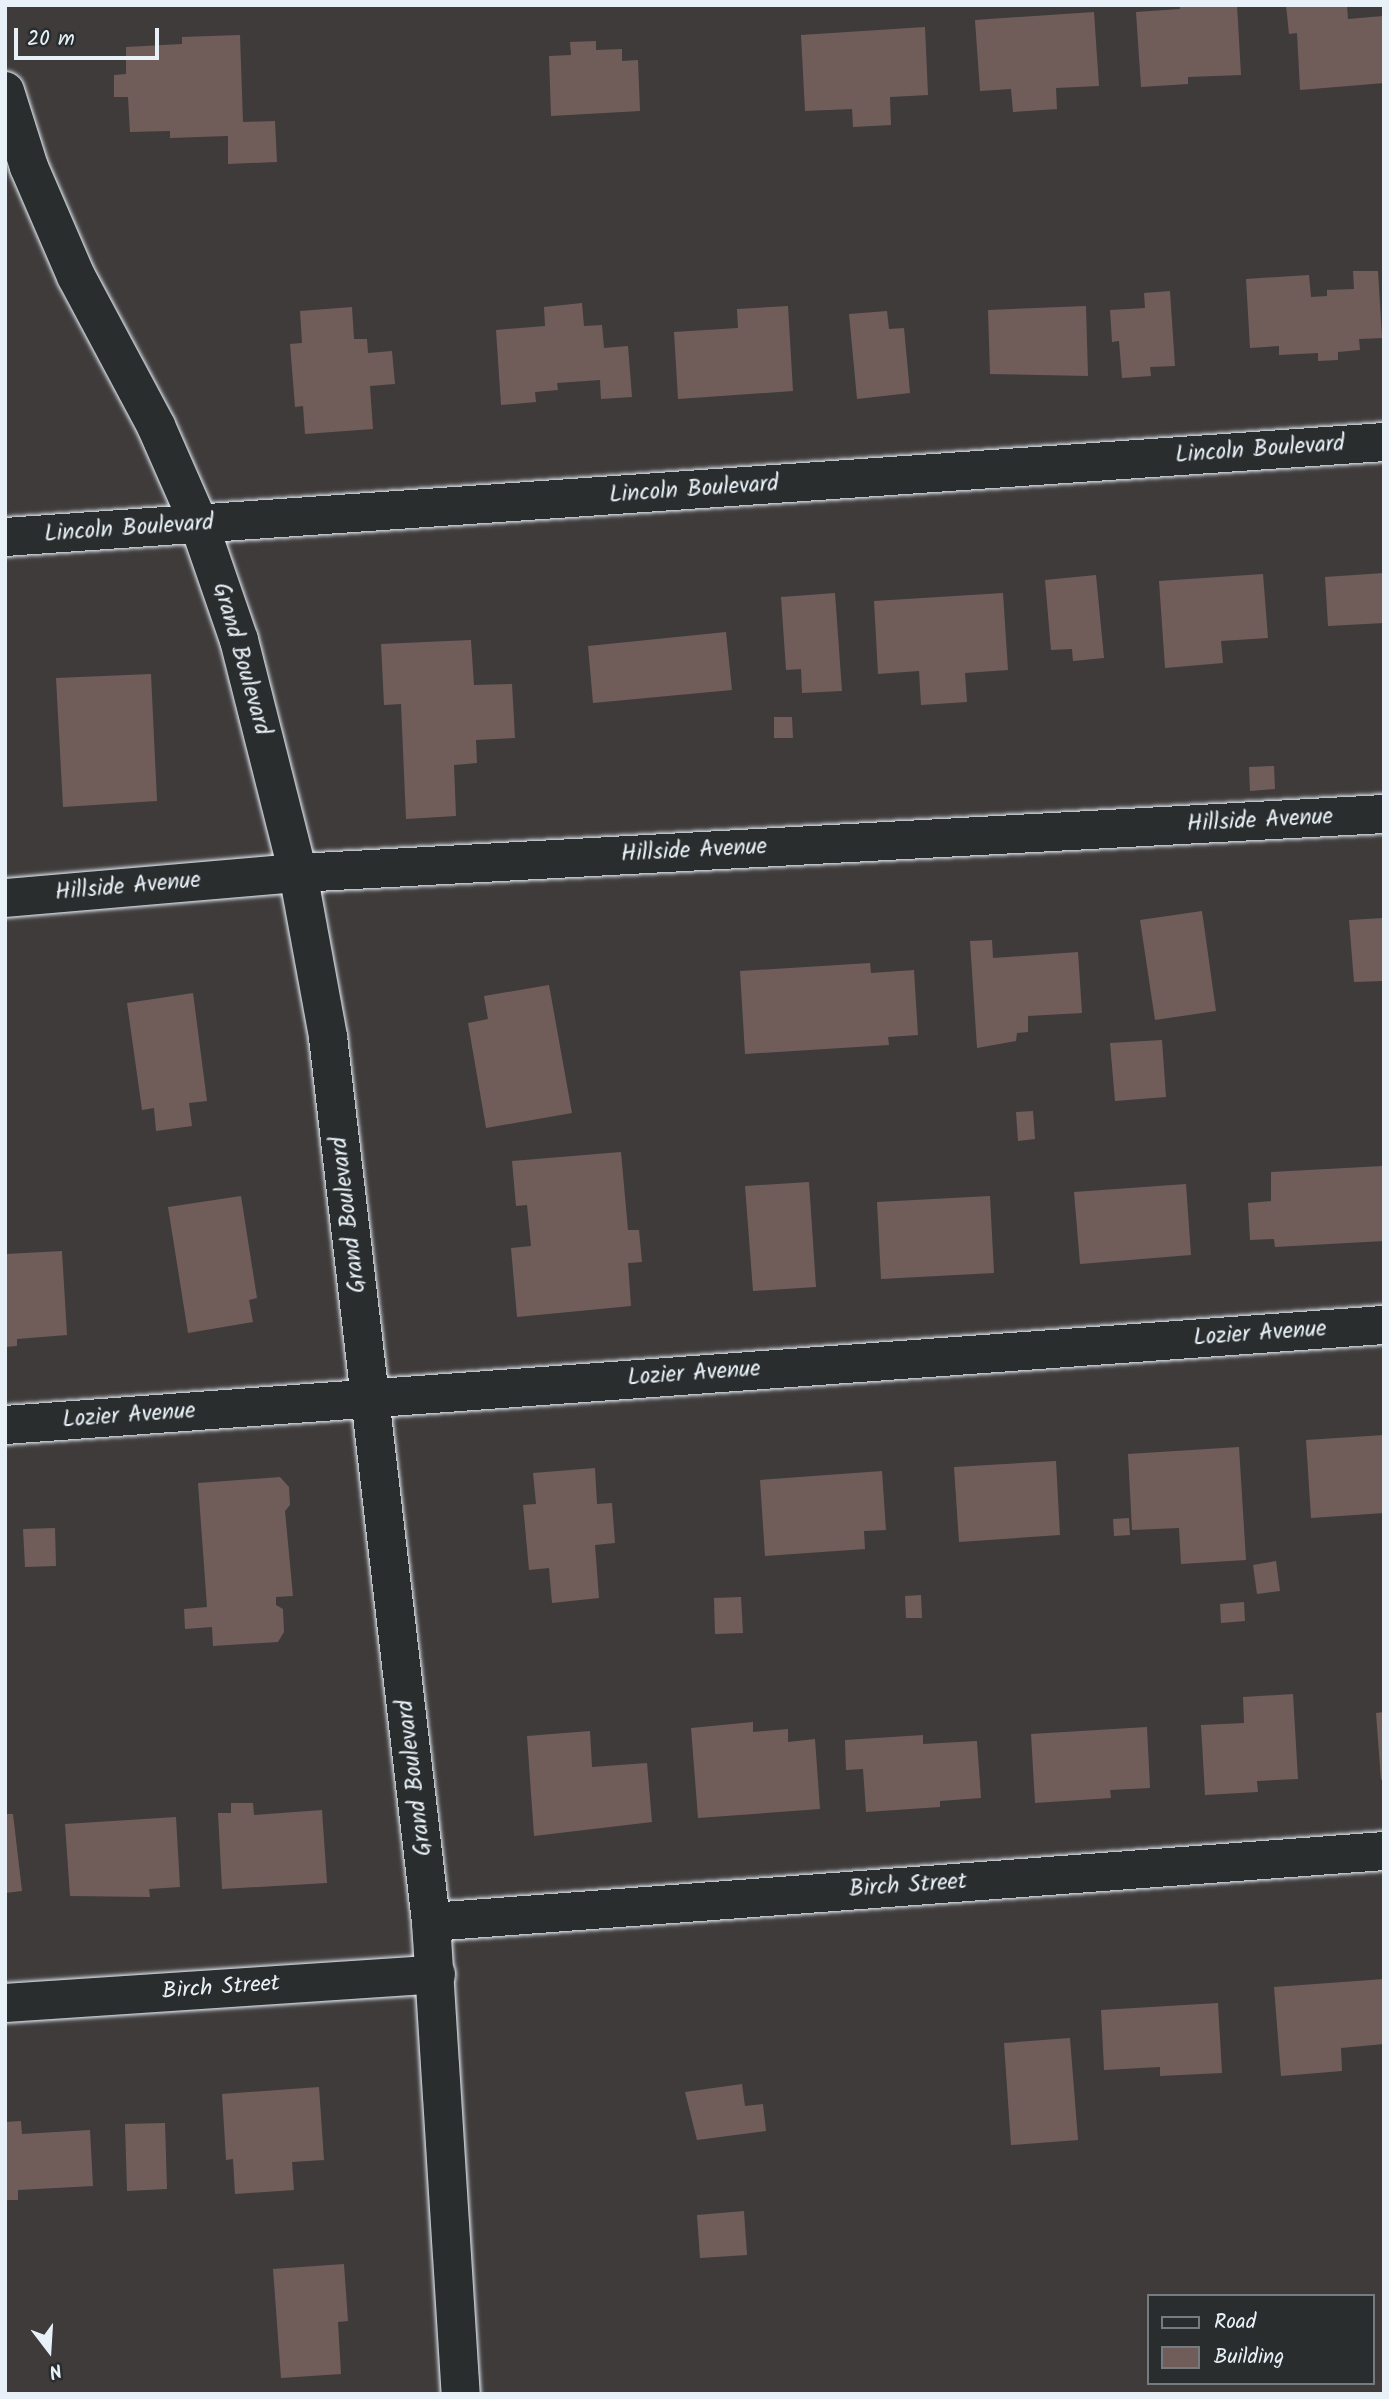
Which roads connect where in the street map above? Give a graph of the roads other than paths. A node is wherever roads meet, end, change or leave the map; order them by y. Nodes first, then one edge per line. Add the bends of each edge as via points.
1 (5, 91) edge
2 (1384, 442) edge
3 (199, 524) junction
4 (5, 537) edge
5 (1384, 814) edge
6 (298, 873) junction
7 (5, 898) edge
8 (1384, 1325) edge
9 (370, 1397) junction
10 (5, 1425) edge
11 (1384, 1851) edge
12 (431, 1922) junction
13 (436, 1974) junction
14 (5, 2003) edge
15 (461, 2394) edge

1 - 3 street, Grand Boulevard via 29,166 76,276 156,426
2 - 3 street, Lincoln Boulevard
3 - 4 street, Lincoln Boulevard
3 - 6 street, Grand Boulevard via 239,640
5 - 6 street, Hillside Avenue
6 - 7 street, Hillside Avenue
6 - 9 street, Grand Boulevard via 328,1037
8 - 9 street, Lozier Avenue
9 - 10 street, Lozier Avenue
9 - 12 street, Grand Boulevard
11 - 12 street, Birch Street
12 - 13 street, Grand Boulevard
13 - 14 street, Birch Street
13 - 15 street, Grand Boulevard

